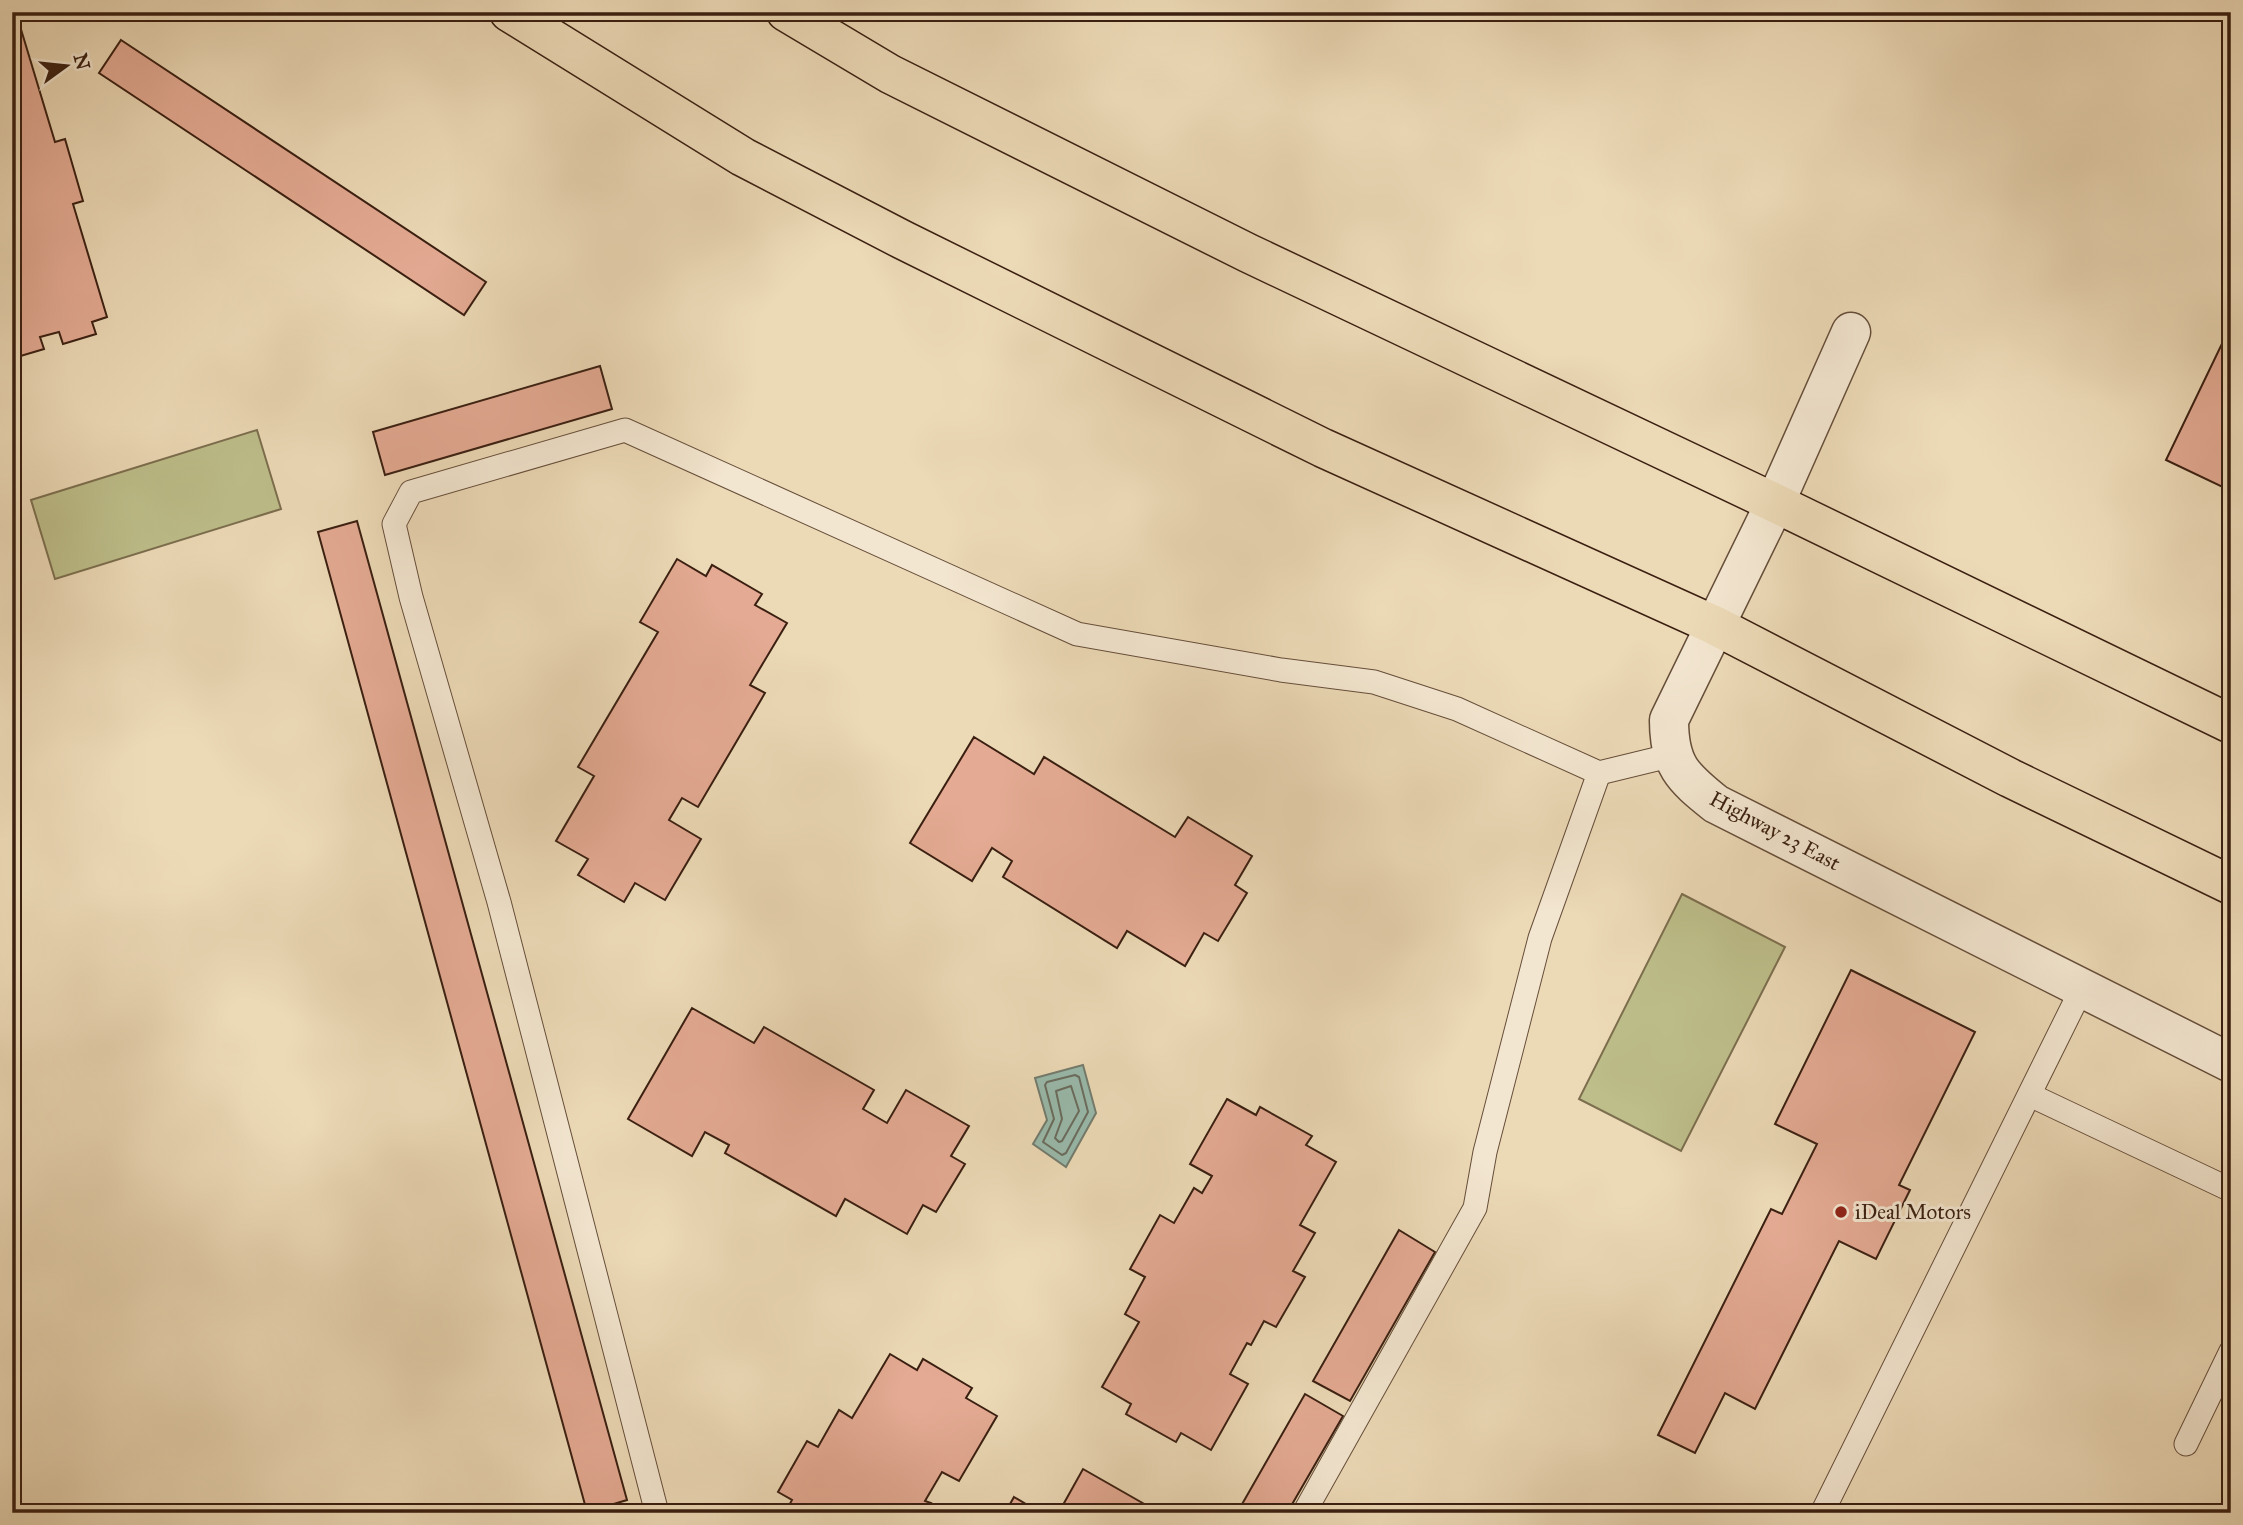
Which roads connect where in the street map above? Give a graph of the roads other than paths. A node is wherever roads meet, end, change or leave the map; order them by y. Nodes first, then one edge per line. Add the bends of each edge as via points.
1 (509, 12) edge
2 (786, 12) edge
3 (1851, 332) dead end
4 (1775, 503) junction
5 (1714, 625) junction
6 (2231, 724) edge
7 (1673, 755) junction
8 (1599, 773) junction
9 (2231, 886) edge
10 (2082, 988) junction
11 (2231, 1063) edge
12 (2030, 1095) junction
13 (2231, 1191) edge
14 (2231, 1351) edge
15 (2186, 1444) dead end
16 (657, 1513) edge
17 (1304, 1513) edge
18 (1822, 1513) edge

1 - 5 highway via 743,157 903,240 1323,448
2 - 4 highway via 890,75
3 - 4 street, Highway 23 East
4 - 5 street, Highway 23 East
4 - 6 highway
5 - 7 street, Highway 23 East via 1669,720
5 - 9 highway
7 - 8 lane
7 - 10 street, Highway 23 East via 1678,768 1716,804
8 - 16 lane via 1457,709 1374,682 1077,634 625,430 411,492 394,524 411,597 499,902
8 - 17 lane via 1540,938 1475,1208
10 - 11 street, Highway 23 East
10 - 12 lane
12 - 13 lane
12 - 18 lane
14 - 15 lane

